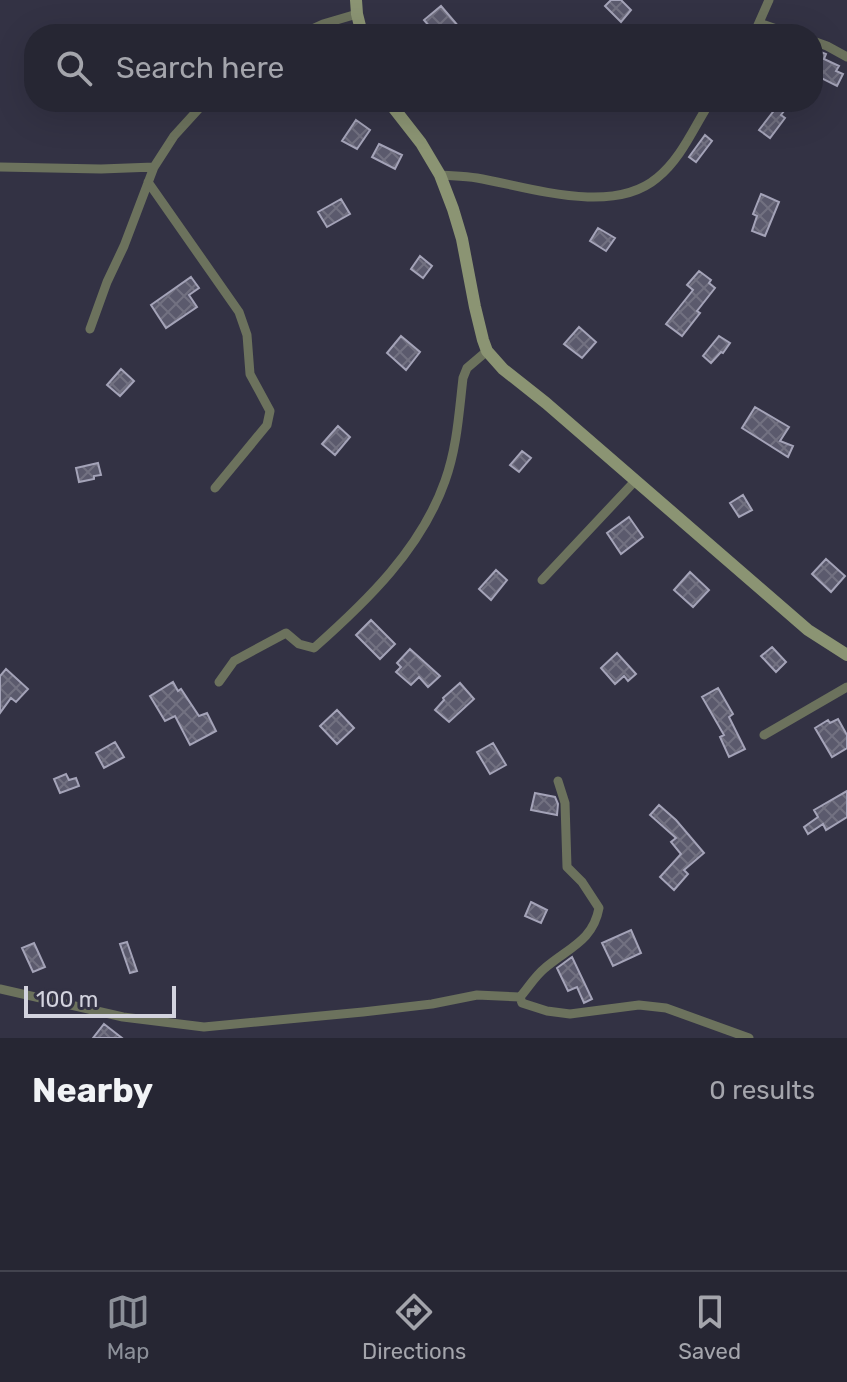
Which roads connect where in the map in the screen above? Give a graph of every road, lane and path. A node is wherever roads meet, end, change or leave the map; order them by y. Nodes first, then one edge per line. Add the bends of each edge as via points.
1 (769, 0) edge
2 (357, 7) edge
3 (759, 23) joint
4 (323, 24) edge
5 (762, 24) edge
6 (823, 45) edge
7 (847, 57) edge
8 (196, 112) edge
9 (397, 112) edge
10 (704, 112) edge
11 (0, 167) edge
12 (154, 167) junction
13 (440, 175) junction
14 (148, 182) junction
15 (90, 329) dead end
16 (487, 351) junction
17 (635, 481) junction
18 (215, 488) dead end
19 (542, 580) dead end
20 (847, 655) edge
21 (219, 682) dead end
22 (847, 687) edge
23 (764, 735) dead end
24 (558, 781) dead end
25 (0, 989) edge
26 (520, 997) junction
27 (749, 1038) edge

1 - 3 street
2 - 4 street
3 - 5 street
6 - 7 street
8 - 12 street
9 - 13 street
10 - 13 street via 659,177 618,196 584,198
11 - 12 street
12 - 14 street
13 - 16 street via 462,239
14 - 15 street
14 - 18 street via 239,312 250,374 270,411 267,425
16 - 17 street
16 - 21 street via 463,378 454,447 435,506 384,580 314,648 286,633 234,661
17 - 19 street
17 - 20 street via 808,630
22 - 23 street
24 - 26 street via 565,803 567,867 599,908 597,922 584,939 542,969
25 - 26 street via 123,1017 204,1027 477,995
26 - 27 street via 522,1003 570,1014 639,1005 666,1008

